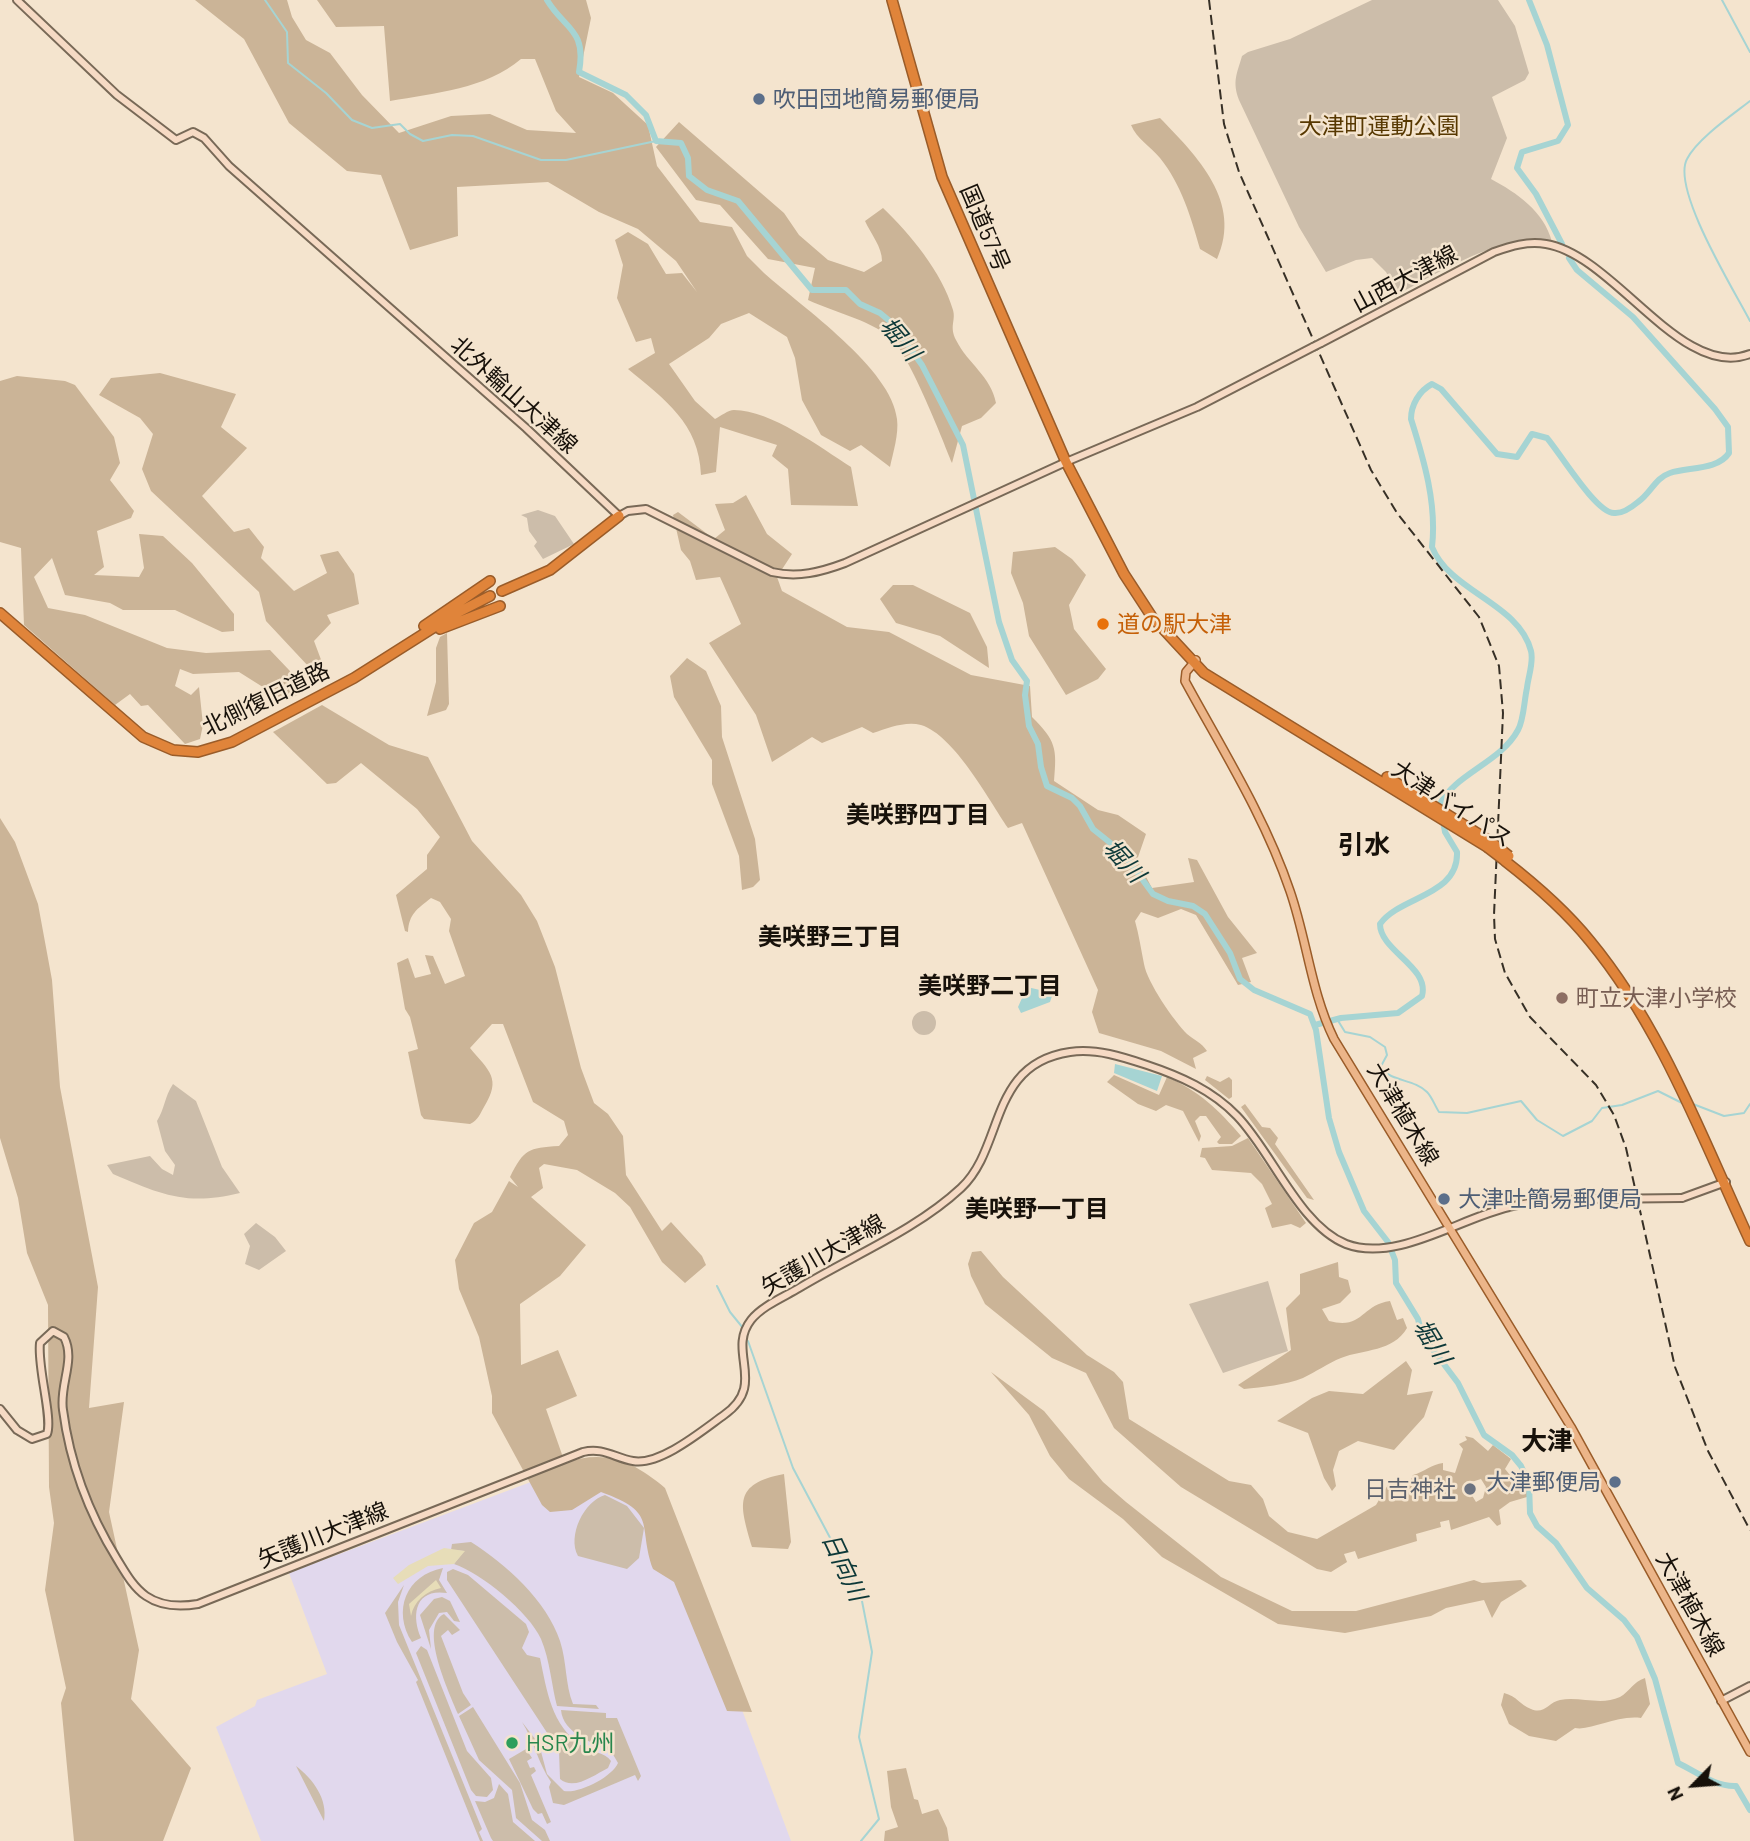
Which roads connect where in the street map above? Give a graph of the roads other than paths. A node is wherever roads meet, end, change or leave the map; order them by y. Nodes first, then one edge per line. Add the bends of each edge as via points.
1 (17, 0) edge
2 (892, 0) edge
3 (898, 0) edge
4 (1750, 354) edge
5 (1068, 461) junction
6 (619, 516) junction
7 (490, 581) dead end
8 (502, 592) dead end
9 (491, 596) dead end
10 (500, 606) dead end
11 (0, 613) edge
12 (394, 653) junction
13 (1195, 662) junction
14 (1725, 1183) junction
15 (1449, 1227) junction
16 (1750, 1231) edge
17 (1750, 1241) edge
18 (0, 1409) edge
19 (1750, 1686) edge
20 (1721, 1702) junction
21 (1750, 1752) edge

1 - 6 main road, 北外輪山大津線 via 111,90 176,140 193,132 204,138 229,166
2 - 5 highway, 国道57号 via 942,177
3 - 5 highway, 国道57号 via 947,175
4 - 5 main road, 山西大津線, bridge via 1730,359 1699,352 1581,258 1555,246 1524,243 1494,252 1197,407
5 - 6 main road via 814,573 772,572 646,509
5 - 13 highway, 大津バイパス via 1141,601 1171,641
6 - 8 highway via 550,570
7 - 12 highway
9 - 12 highway, 北側復旧道路
10 - 12 highway via 463,618
11 - 12 highway, 北側復旧道路 via 137,733 181,752 205,751 232,742
13 - 14 highway, 大津バイパス, bridge via 1450,819 1507,858 1570,911 1624,977 1678,1073
13 - 15 main road, 大津植木線 via 1185,681 1277,854 1325,1020
14 - 15 main road, 矢護川大津線, bridge via 1682,1198 1540,1201
14 - 16 highway, 大津バイパス
14 - 17 highway, 大津バイパス
15 - 18 main road, 矢護川大津線 via 1394,1247 1370,1249 1346,1243 1312,1219 1249,1130 1209,1092 1126,1058 1068,1052 1037,1065 1012,1088 973,1174 960,1190 752,1319 744,1339 747,1380 740,1401 656,1460 631,1461 604,1450 583,1452 198,1604 177,1606 154,1601 132,1583 83,1496 62,1410 70,1353 64,1337 53,1331 40,1343 47,1434 32,1439 22,1434
15 - 20 main road, 大津植木線 via 1571,1427
19 - 20 main road
20 - 21 main road, 大津植木線

